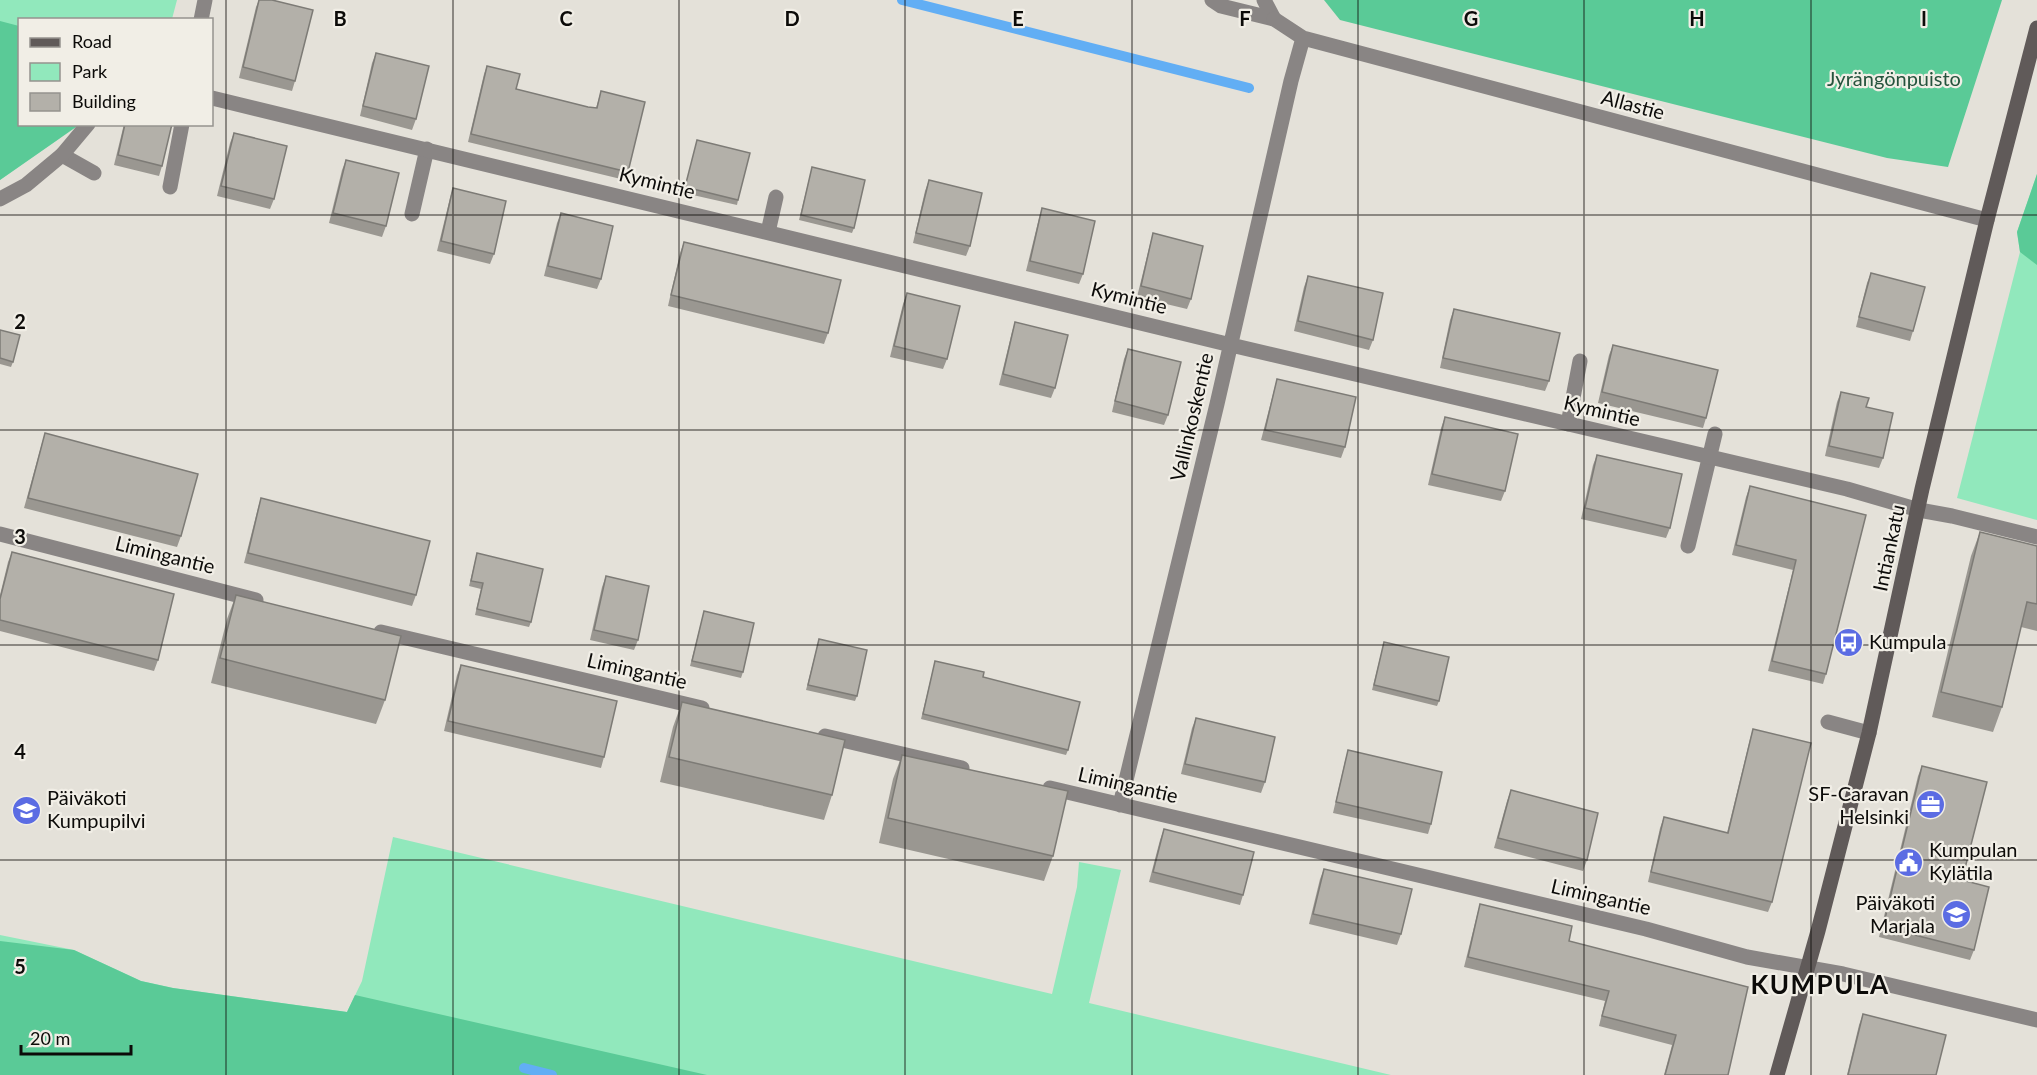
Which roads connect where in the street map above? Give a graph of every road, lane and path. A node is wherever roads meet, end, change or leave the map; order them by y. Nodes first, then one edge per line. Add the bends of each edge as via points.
1 (205, 0) edge
2 (1212, 0) edge
3 (1264, 0) edge
4 (201, 18) edge
5 (1274, 19) junction
6 (2037, 28) edge
7 (1303, 38) junction
8 (213, 98) edge
9 (86, 126) edge
10 (182, 126) edge
11 (427, 149) junction
12 (62, 155) junction
13 (94, 173) dead end
14 (170, 187) dead end
15 (776, 197) dead end
16 (0, 199) edge
17 (412, 214) dead end
18 (1986, 220) junction
19 (768, 232) junction
20 (1231, 345) junction
21 (1581, 361) dead end
22 (1568, 424) junction
23 (1715, 434) dead end
24 (1711, 458) junction
25 (1919, 510) junction
26 (0, 534) edge
27 (2037, 537) edge
28 (1688, 546) dead end
29 (275, 605) edge
30 (364, 628) edge
31 (711, 710) edge
32 (1828, 722) dead end
33 (805, 732) edge
34 (1869, 733) junction
35 (980, 772) edge
36 (1039, 786) edge
37 (1120, 805) junction
38 (1807, 968) junction
39 (2037, 1020) edge
40 (1777, 1075) edge

1 - 4 street
2 - 5 street via 1221,6
3 - 5 street
5 - 7 street, Allastie
6 - 18 street, Intiankatu
7 - 18 street, Allastie
7 - 20 street, Vallinkoskentie
8 - 11 street, Kymintie
9 - 12 street
10 - 14 street
11 - 17 street
11 - 19 street, Kymintie
12 - 13 street
12 - 16 street via 26,185
15 - 19 street
18 - 25 street, Intiankatu
19 - 20 street, Kymintie
20 - 22 street, Kymintie
20 - 37 street, Vallinkoskentie
21 - 22 street
22 - 24 street, Kymintie
23 - 24 street
24 - 25 street, Kymintie
24 - 28 street
25 - 27 street, Kymintie
25 - 34 street, Intiankatu
26 - 29 street, Limingantie
30 - 31 street, Limingantie
32 - 34 street
33 - 35 street
34 - 38 street, Intiankatu
36 - 37 street, Limingantie
37 - 38 street, Limingantie via 1646,929 1747,957
38 - 39 street, Limingantie
38 - 40 street, Intiankatu

